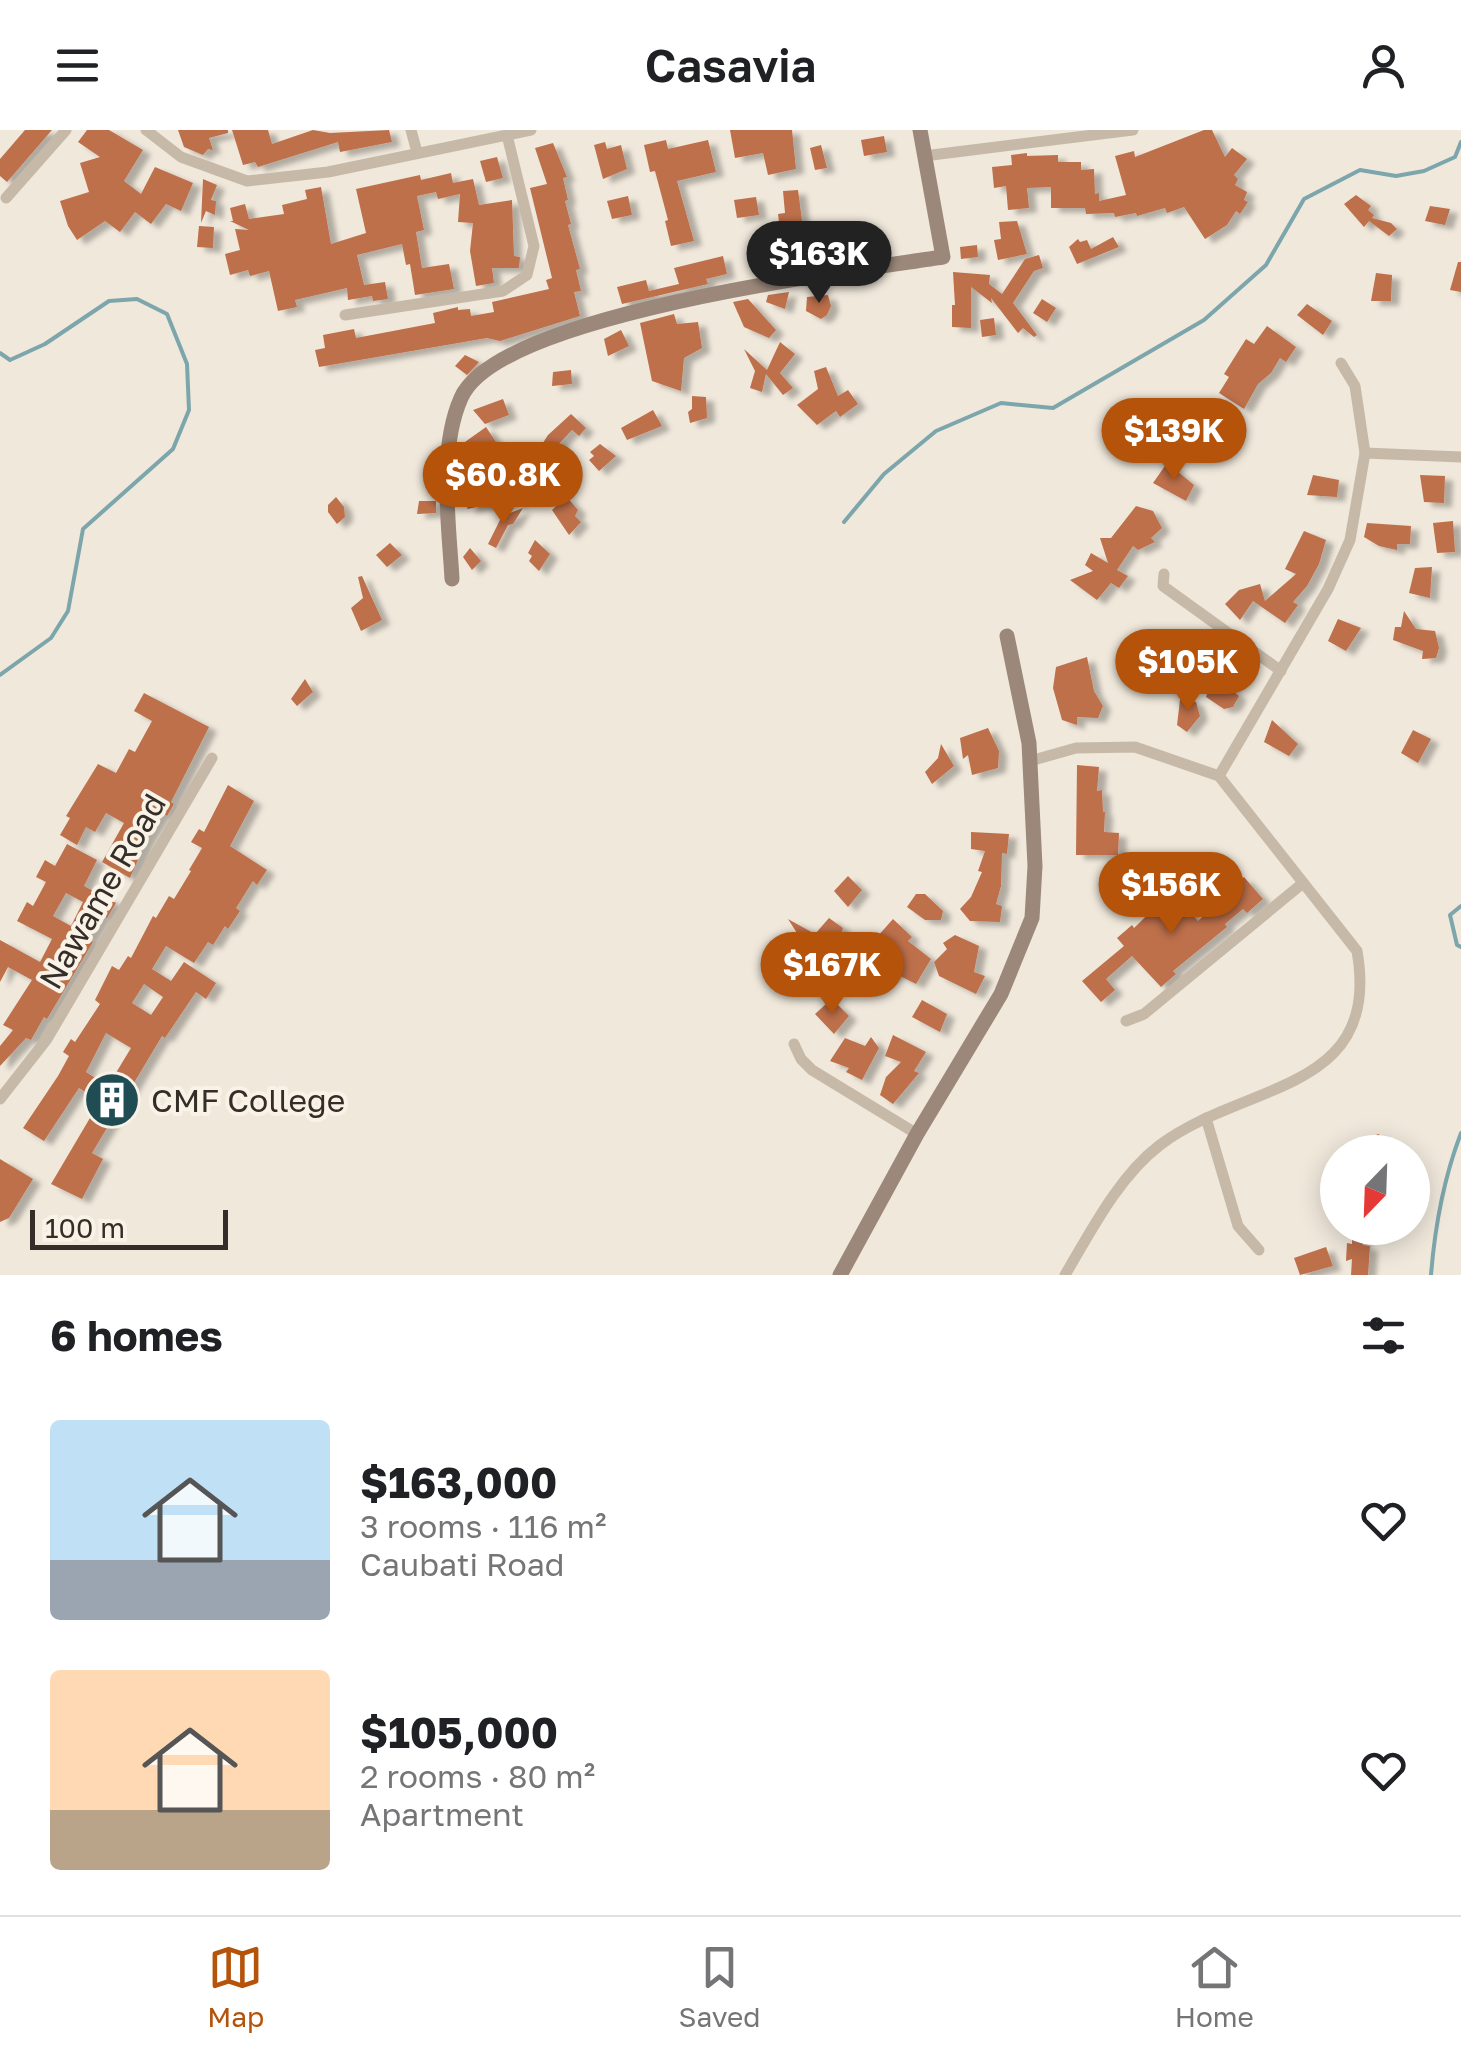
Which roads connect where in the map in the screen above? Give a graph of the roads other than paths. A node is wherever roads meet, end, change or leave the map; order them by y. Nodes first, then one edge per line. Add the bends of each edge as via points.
1 (66, 130) edge
2 (146, 130) edge
3 (411, 130) edge
4 (532, 130) edge
5 (920, 130) edge
6 (1133, 130) edge
7 (507, 135) junction
8 (418, 152) junction
9 (924, 156) junction
10 (6, 198) dead end
11 (345, 316) dead end
12 (1341, 363) dead end
13 (1365, 452) junction
14 (1461, 457) edge
15 (1164, 574) dead end
16 (452, 579) dead end
17 (1007, 636) dead end
18 (1281, 672) junction
19 (212, 758) dead end
20 (1030, 761) junction
21 (1219, 776) junction
22 (1303, 882) junction
23 (1126, 1021) dead end
24 (794, 1044) dead end
25 (0, 1099) edge
26 (1206, 1118) junction
27 (918, 1134) junction
28 (1259, 1250) dead end
29 (840, 1275) edge
30 (1066, 1275) edge

1 - 10 street
2 - 8 street via 181,156 247,180 328,172
3 - 8 street
4 - 7 street
5 - 9 street
6 - 9 street
7 - 8 street
7 - 11 street via 534,246 526,274 503,291
9 - 16 street via 943,257 760,285 575,328 485,370 462,395 447,471
12 - 13 street via 1355,386
13 - 14 street
13 - 18 street via 1350,540
15 - 18 street via 1163,586
17 - 20 street
18 - 21 street
19 - 25 street, Nawame Road via 47,1039
20 - 21 street via 1076,748 1135,747
20 - 27 street via 1032,918 1001,994
21 - 22 street
22 - 23 street via 1144,1014
22 - 26 street via 1356,951 1363,986 1353,1028 1328,1062
24 - 27 street via 812,1070
26 - 28 street via 1238,1226
26 - 30 street via 1158,1146 1127,1179
27 - 29 street

